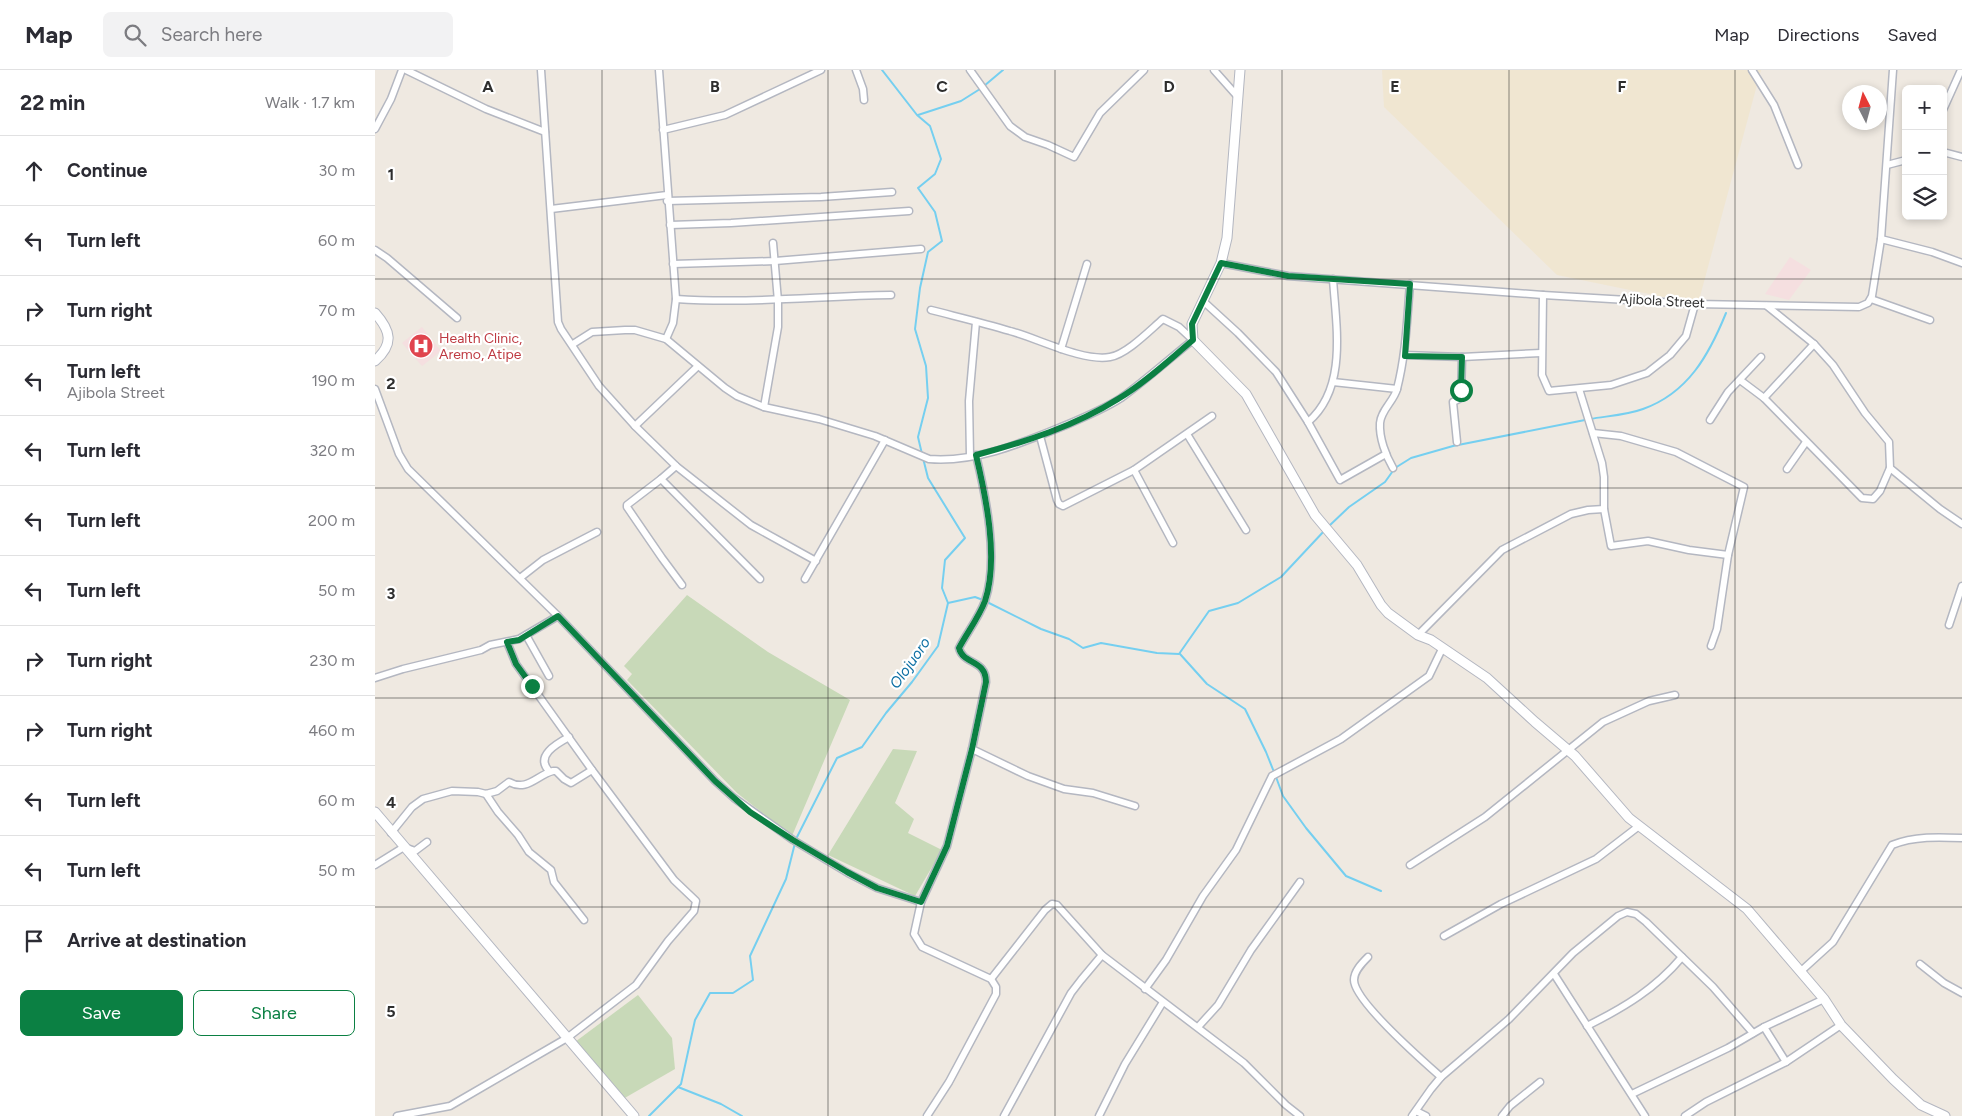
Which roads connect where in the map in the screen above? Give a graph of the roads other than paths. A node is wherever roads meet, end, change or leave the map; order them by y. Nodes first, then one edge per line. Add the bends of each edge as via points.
1 (402, 70) edge
2 (407, 70) edge
3 (541, 70) edge
4 (659, 70) edge
5 (821, 70) edge
6 (856, 70) edge
7 (971, 70) edge
8 (1144, 70) edge
9 (1213, 70) edge
10 (1241, 70) edge
11 (1753, 70) edge
12 (1893, 70) edge
13 (1961, 70) edge
14 (1239, 97) junction
15 (864, 100) dead end
16 (1947, 101) edge
17 (375, 129) edge
18 (663, 130) junction
19 (545, 132) junction
20 (1947, 153) edge
21 (1962, 158) edge
22 (1902, 161) edge
23 (1887, 165) junction
24 (1798, 166) dead end
25 (892, 192) dead end
26 (667, 198) junction
27 (551, 209) junction
28 (909, 211) dead end
29 (670, 225) junction
30 (1881, 239) junction
31 (773, 243) dead end
32 (921, 249) dead end
33 (375, 250) edge
34 (775, 261) junction
35 (1221, 263) junction
36 (1962, 263) edge
37 (673, 264) junction
38 (1087, 264) dead end
39 (1333, 279) junction
40 (1410, 284) junction
41 (891, 295) dead end
42 (1543, 295) junction
43 (676, 299) junction
44 (1871, 299) junction
45 (778, 301) junction
46 (1203, 301) junction
47 (1695, 304) junction
48 (1767, 306) junction
49 (931, 310) dead end
50 (375, 313) edge
51 (457, 318) dead end
52 (1930, 320) dead end
53 (976, 322) junction
54 (666, 339) junction
55 (1193, 340) junction
56 (573, 344) junction
57 (1814, 344) junction
58 (1061, 349) junction
59 (1541, 353) junction
60 (1405, 356) junction
61 (1462, 357) junction
62 (1761, 357) dead end
63 (375, 361) edge
64 (699, 366) junction
65 (1740, 380) junction
66 (1333, 382) junction
67 (375, 389) edge
68 (1397, 389) junction
69 (1579, 389) junction
70 (1764, 398) junction
71 (764, 407) junction
72 (1212, 416) dead end
73 (1710, 420) dead end
74 (1309, 422) junction
75 (635, 426) junction
76 (1593, 433) junction
77 (1187, 434) junction
78 (1039, 436) junction
79 (885, 440) junction
80 (1457, 442) dead end
81 (1806, 442) junction
82 (1386, 454) junction
83 (973, 456) junction
84 (676, 466) junction
85 (1393, 468) dead end
86 (1890, 468) junction
87 (1134, 470) junction
88 (1787, 470) dead end
89 (661, 479) junction
90 (1605, 509) junction
91 (1962, 524) edge
92 (1246, 530) dead end
93 (597, 532) dead end
94 (1173, 543) dead end
95 (1728, 555) junction
96 (816, 561) junction
97 (520, 578) junction
98 (760, 579) dead end
99 (805, 579) dead end
100 (682, 585) dead end
101 (1962, 586) edge
102 (558, 616) junction
103 (1949, 625) dead end
104 (526, 635) junction
105 (1418, 635) junction
106 (507, 642) junction
107 (1711, 646) dead end
108 (1442, 649) junction
109 (549, 676) dead end
110 (375, 678) edge
111 (1675, 695) dead end
112 (569, 737) junction
113 (972, 749) junction
114 (1569, 750) junction
115 (592, 770) junction
116 (549, 772) junction
117 (486, 794) junction
118 (1135, 806) dead end
119 (375, 812) edge
120 (1639, 826) junction
121 (391, 833) junction
122 (1962, 838) edge
123 (427, 842) dead end
124 (403, 847) junction
125 (375, 865) edge
126 (1410, 865) dead end
127 (1300, 882) dead end
128 (921, 902) junction
129 (584, 920) dead end
130 (1444, 936) dead end
131 (1102, 956) junction
132 (1368, 957) dead end
133 (1682, 957) junction
134 (1920, 964) dead end
135 (1800, 972) junction
136 (1554, 974) junction
137 (991, 979) junction
138 (1145, 989) junction
139 (1962, 993) edge
140 (1824, 999) junction
141 (1163, 1002) junction
142 (1841, 1025) junction
143 (1587, 1026) junction
144 (1198, 1027) junction
145 (1764, 1027) junction
146 (1753, 1033) junction
147 (567, 1038) junction
148 (1786, 1062) junction
149 (1441, 1077) junction
150 (1541, 1082) dead end
151 (1632, 1094) junction
152 (1414, 1114) edge
153 (397, 1116) edge
154 (634, 1116) edge
155 (927, 1116) edge
156 (1004, 1116) edge
157 (1099, 1116) edge
158 (1300, 1116) edge
159 (1426, 1116) edge
160 (1502, 1116) edge
161 (1645, 1116) edge
162 (1685, 1116) edge
163 (1945, 1116) edge

1 - 17 street
2 - 19 street via 486,109
3 - 19 street
4 - 18 street
5 - 18 street via 725,115
6 - 15 street
7 - 8 street via 1010,126 1025,137 1074,156 1100,113
9 - 14 street
10 - 14 street
11 - 24 street via 1774,105
12 - 23 street
13 - 16 street
14 - 35 street via 1227,238
18 - 26 street
19 - 27 street
20 - 21 street
22 - 23 street
23 - 30 street
25 - 26 street via 830,197
26 - 27 street
26 - 29 street
27 - 56 street via 558,322
28 - 29 street via 731,224
29 - 37 street
30 - 36 street
30 - 44 street
31 - 34 street
32 - 34 street
33 - 51 street
34 - 37 street
34 - 45 street
35 - 39 street, Ajibola Street via 1274,274
35 - 46 street
37 - 43 street
38 - 58 street
39 - 40 street, Ajibola Street
39 - 66 street via 1337,343
40 - 42 street, Ajibola Street
40 - 60 street
41 - 45 street via 817,296
42 - 47 street, Ajibola Street
42 - 59 street
43 - 45 street
43 - 54 street via 675,316
44 - 48 street, Ajibola Street via 1859,307
44 - 52 street
45 - 71 street via 777,341
46 - 55 street via 1192,324
46 - 74 street via 1271,365
47 - 48 street, Ajibola Street
47 - 69 street via 1686,336 1670,355 1647,373 1611,385
48 - 57 street
49 - 53 street
50 - 63 street via 387,329 388,344
53 - 58 street
53 - 83 street via 969,401
54 - 56 street via 625,330 592,332
54 - 64 street
55 - 58 street via 1179,327 1163,320 1124,351 1110,357
55 - 78 street via 1120,399
55 - 105 street via 1246,394 1322,525 1357,565 1381,605
56 - 75 street via 599,386
57 - 70 street
57 - 86 street via 1889,442
59 - 61 street
59 - 69 street via 1542,374 1549,392
60 - 61 street
60 - 68 street
61 - 80 street via 1461,398 1453,402
62 - 65 street
64 - 71 street via 737,396
64 - 75 street
65 - 70 street
65 - 73 street
66 - 68 street
66 - 74 street via 1324,405
67 - 97 street via 399,454 408,469
68 - 82 street via 1381,418
69 - 76 street
70 - 81 street
71 - 79 street via 819,419
72 - 77 street
74 - 82 street via 1340,480
75 - 84 street
76 - 90 street via 1602,463
76 - 95 street via 1621,436 1675,452 1744,487
77 - 87 street
77 - 92 street
78 - 83 street
78 - 87 street via 1059,504 1063,506
79 - 83 street via 929,459
79 - 96 street
81 - 86 street via 1862,498 1873,499
81 - 88 street
82 - 85 street
83 - 113 street via 985,497 991,554 990,578 982,607 959,648 961,654 986,673
84 - 89 street
84 - 96 street via 751,525
86 - 91 street
87 - 94 street
89 - 98 street
89 - 100 street via 627,507
90 - 95 street via 1611,546 1648,541
90 - 105 street via 1571,514 1502,550
93 - 97 street via 543,560
95 - 107 street via 1717,629
96 - 99 street
97 - 102 street
101 - 103 street
102 - 104 street
102 - 128 street via 715,781 750,812 877,888
104 - 106 street
104 - 109 street
105 - 108 street
106 - 110 street
106 - 112 street via 516,664
108 - 114 street via 1487,678
108 - 138 street via 1429,676 1341,739 1275,775 1236,850
111 - 114 street via 1643,703 1603,722
112 - 115 street
112 - 116 street via 553,746 545,756
113 - 118 street via 1064,789
113 - 128 street via 947,846
114 - 120 street via 1619,808
114 - 126 street via 1485,817
115 - 116 street via 571,783 556,770
115 - 147 street via 674,880 696,901 695,911 636,985
116 - 117 street via 528,784 516,786 509,782
117 - 121 street via 452,791 423,799 412,807
117 - 129 street via 529,852 551,870 554,882
119 - 121 street
120 - 130 street via 1596,859 1501,904
120 - 135 street via 1747,909
121 - 124 street
122 - 135 street via 1939,836 1892,845 1833,942
123 - 124 street via 415,851
124 - 125 street
124 - 147 street
127 - 144 street via 1251,950 1217,1005
128 - 137 street via 914,934 922,947
131 - 137 street via 1057,905 1052,904
131 - 138 street
131 - 156 street via 1071,993
132 - 149 street via 1354,978 1355,986 1404,1044
133 - 136 street via 1646,922 1627,912 1573,953
133 - 143 street via 1666,976 1637,999
133 - 146 street
134 - 139 street
135 - 140 street
136 - 143 street
136 - 149 street via 1495,1032
137 - 155 street via 996,987 994,998
138 - 141 street
140 - 142 street
140 - 145 street
141 - 144 street
141 - 157 street via 1125,1064
142 - 148 street
142 - 163 street via 1921,1105
143 - 151 street
144 - 158 street via 1244,1063
145 - 146 street
145 - 148 street
146 - 151 street
147 - 153 street via 450,1106
147 - 154 street
148 - 162 street
149 - 152 street
150 - 160 street
151 - 161 street
152 - 159 street

